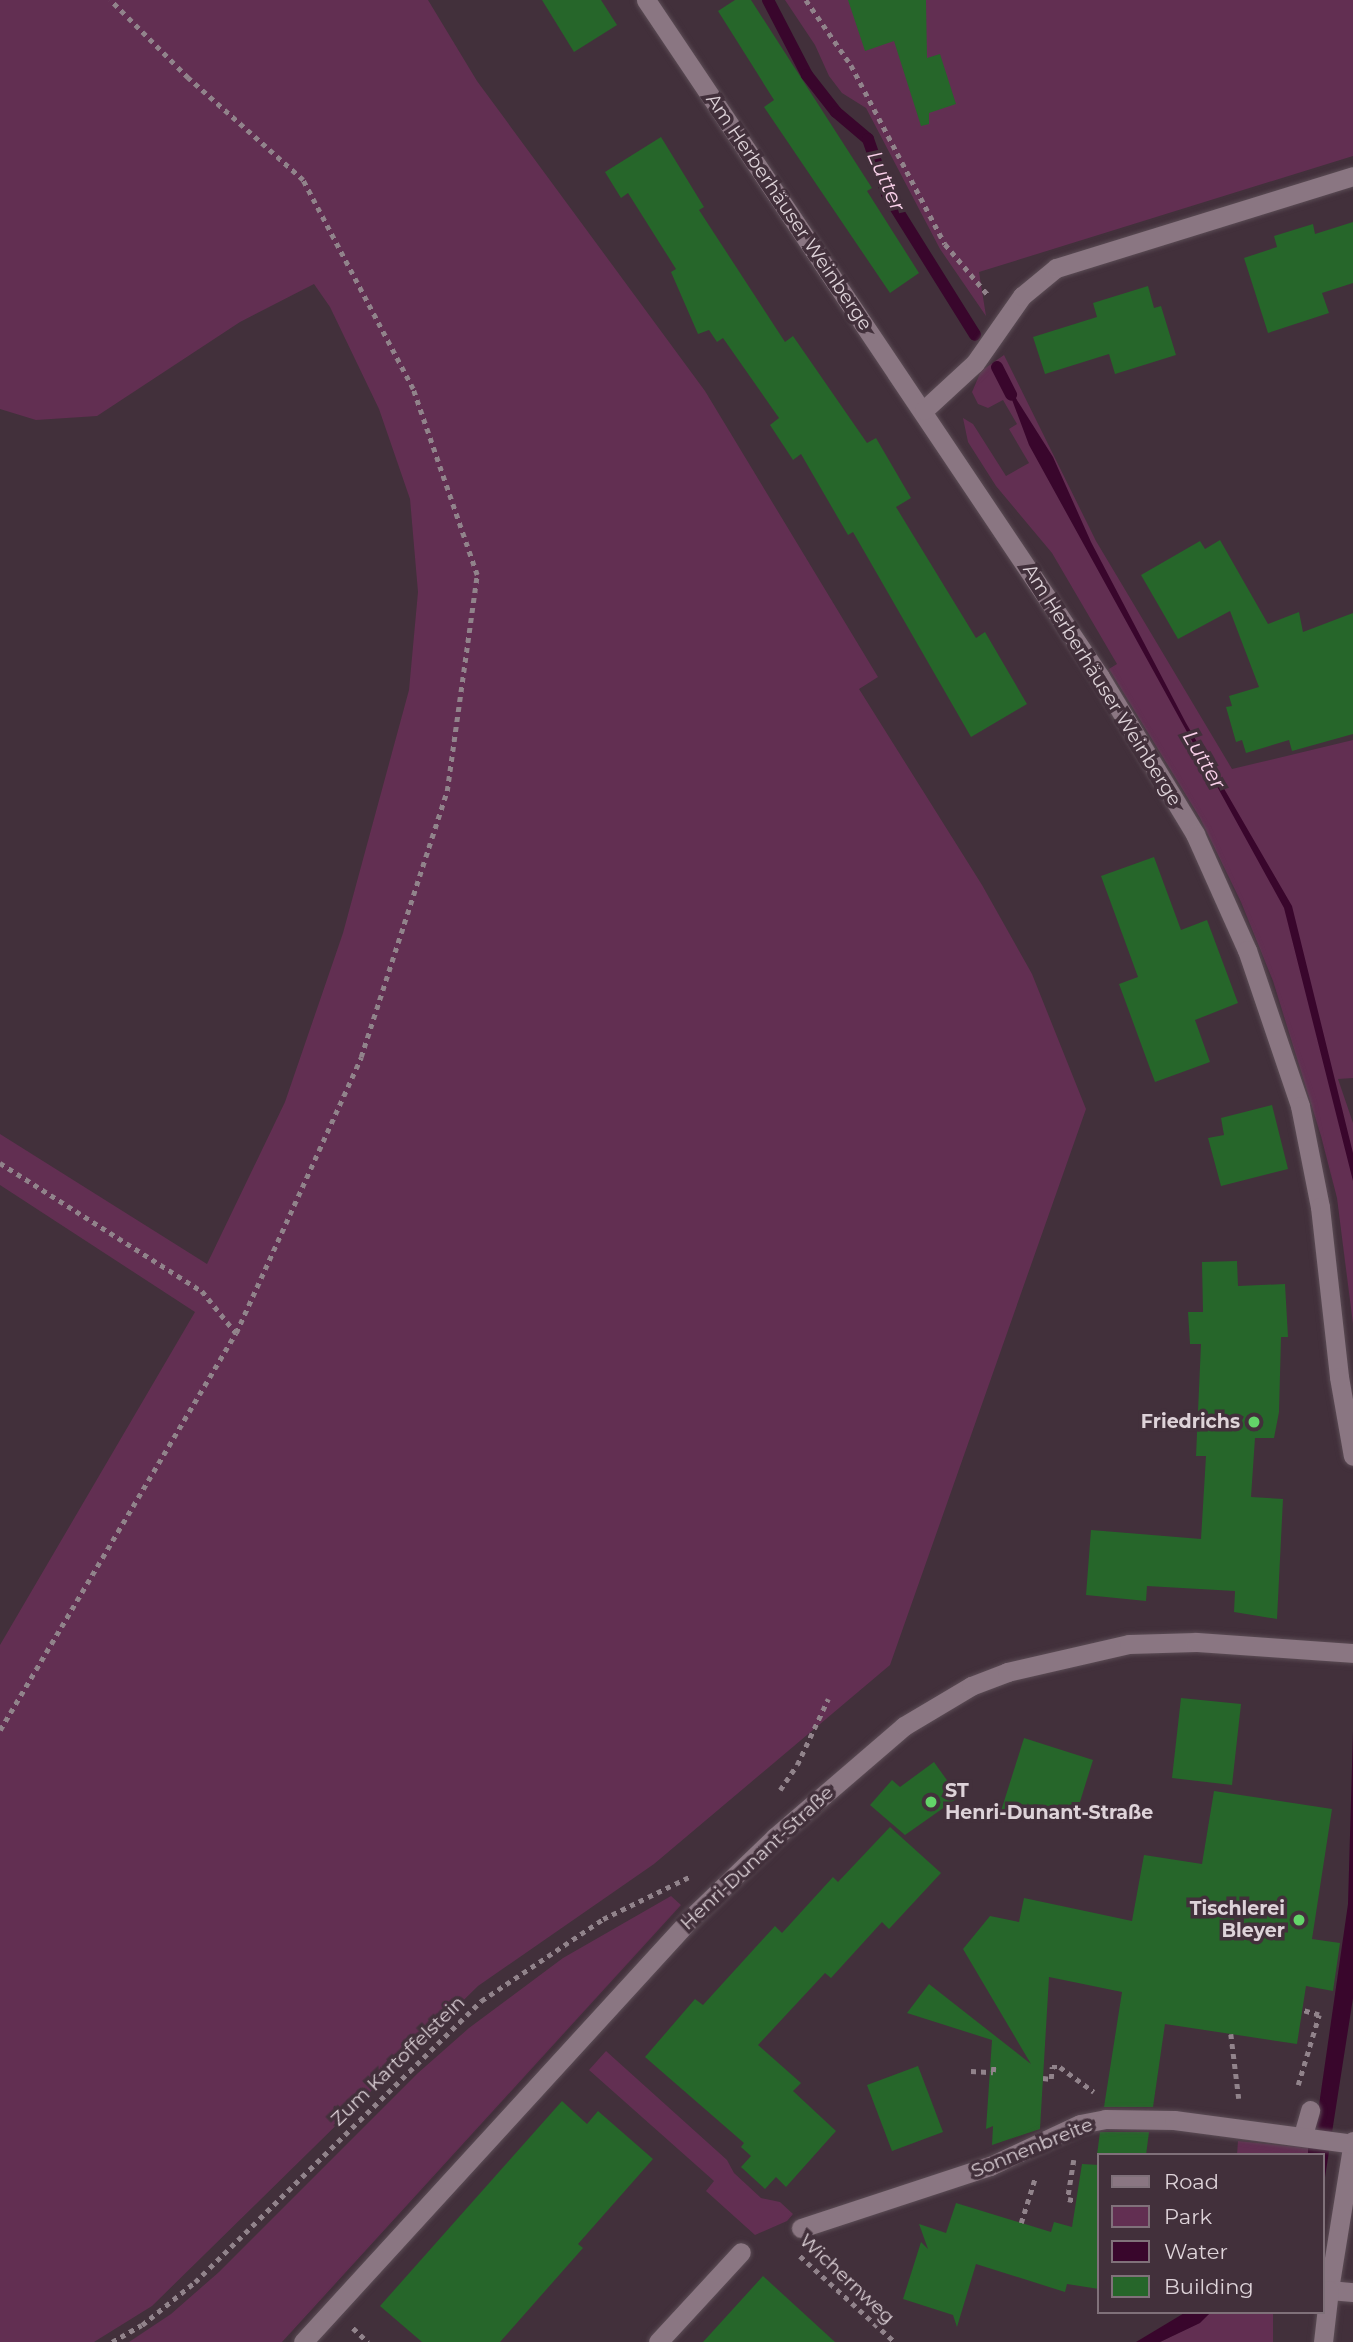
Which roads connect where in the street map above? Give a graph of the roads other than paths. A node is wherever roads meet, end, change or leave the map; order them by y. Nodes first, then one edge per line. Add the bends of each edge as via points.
1 (646, 0) edge
2 (1353, 176) edge
3 (924, 410) junction
4 (1353, 1456) edge
5 (1353, 1653) edge
6 (1310, 2110) dead end
7 (1307, 2135) junction
8 (1353, 2142) edge
9 (801, 2228) dead end
10 (741, 2252) dead end
11 (1329, 2290) junction
12 (1353, 2292) edge
13 (303, 2342) edge
14 (658, 2342) edge
15 (1323, 2342) edge

1 - 3 street, Am Herberhäuser Weinberge
2 - 3 street via 1067,263 1035,282 962,378
3 - 4 street, Am Herberhäuser Weinberge via 1155,765 1195,834 1247,950 1300,1106 1320,1207
5 - 13 street, Henri-Dunant-Straße via 1196,1642 1129,1644 1007,1672 904,1726 775,1837 693,1916
6 - 7 street
7 - 8 street, Sonnenbreite
7 - 9 street, Sonnenbreite via 1105,2119 1080,2124 990,2166
8 - 11 street
10 - 14 street
11 - 12 street
11 - 15 street

